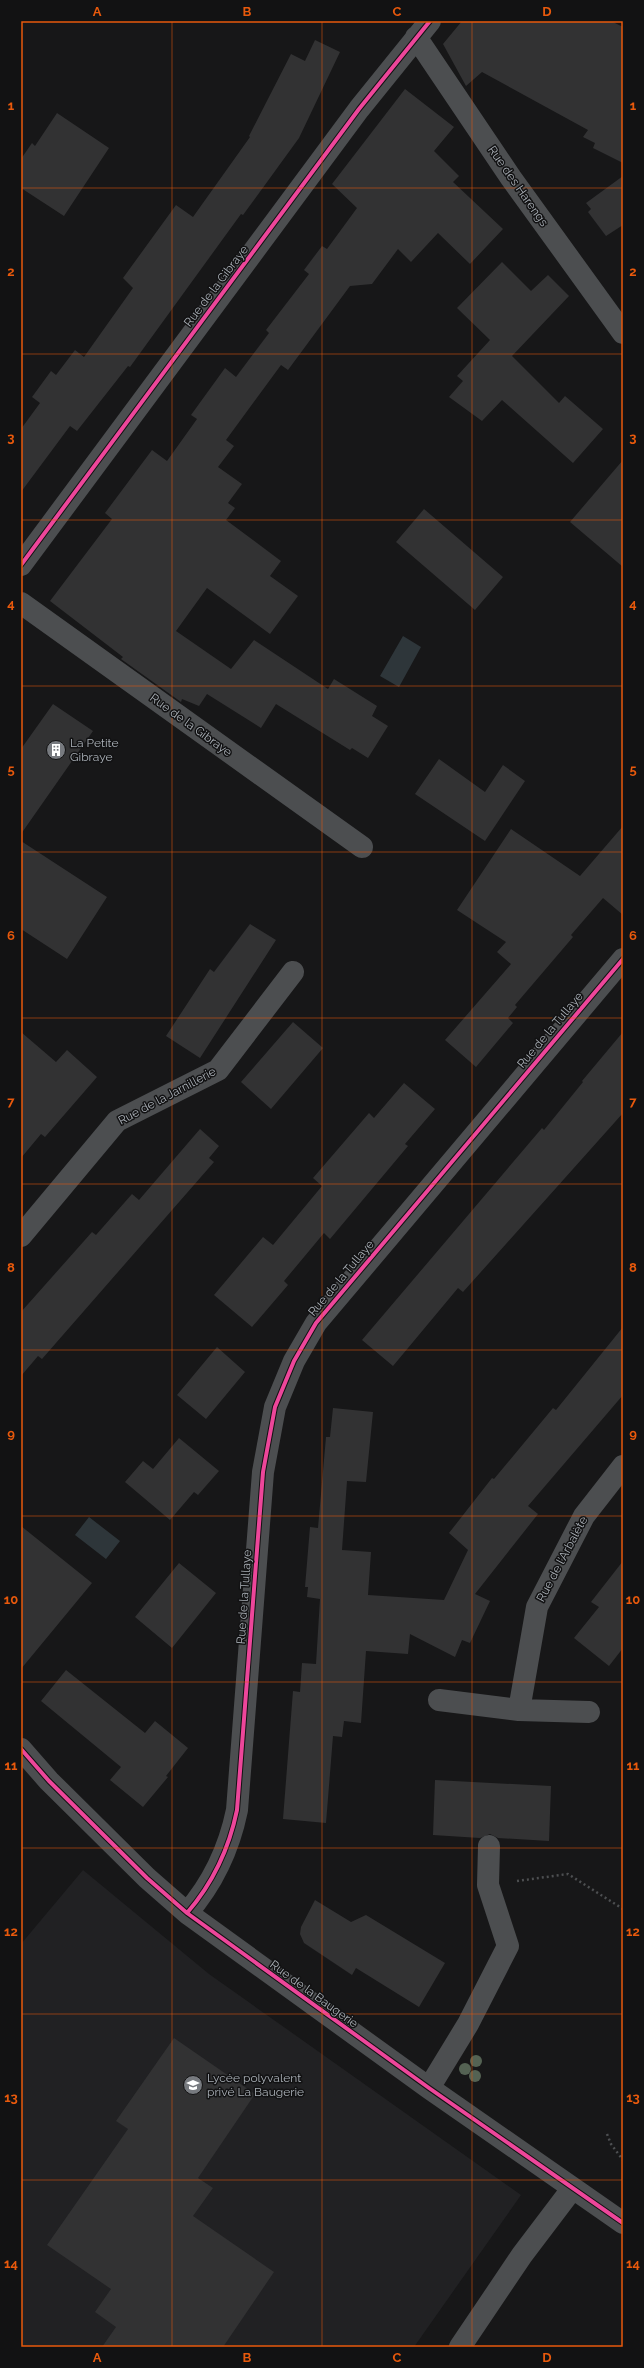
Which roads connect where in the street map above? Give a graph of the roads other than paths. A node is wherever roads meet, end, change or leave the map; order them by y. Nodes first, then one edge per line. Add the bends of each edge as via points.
1 (423, 29) edge
2 (623, 333) edge
3 (21, 564) edge
4 (21, 603) edge
5 (362, 847) dead end
6 (623, 959) edge
7 (293, 972) dead end
8 (21, 1236) edge
9 (623, 1466) edge
10 (439, 1700) dead end
11 (519, 1710) junction
12 (589, 1712) dead end
13 (21, 1749) edge
14 (489, 1846) dead end
15 (187, 1913) junction
16 (429, 2088) junction
17 (572, 2189) junction
18 (623, 2223) edge
19 (460, 2347) edge

1 - 2 street, Rue des Harengs via 511,178
1 - 3 street, Rue de la Gibraye via 359,109
4 - 5 street, Rue de la Gibraye
6 - 15 street, Rue de la Tullaye via 316,1323 294,1360 275,1406 263,1472 237,1810 231,1840 201,1898
7 - 8 street, Rue de la Jarnillerie via 218,1070 117,1121
9 - 11 street, Rue de l'Arbalète via 584,1516 537,1607
10 - 11 street
11 - 12 street
13 - 15 street, Rue de la Baugerie via 49,1781 147,1878
14 - 16 street via 488,1885 508,1946 468,2024
15 - 16 street, Rue de la Baugerie
16 - 17 street, Rue de la Baugerie
17 - 18 street, Rue de la Baugerie
17 - 19 street via 522,2255

